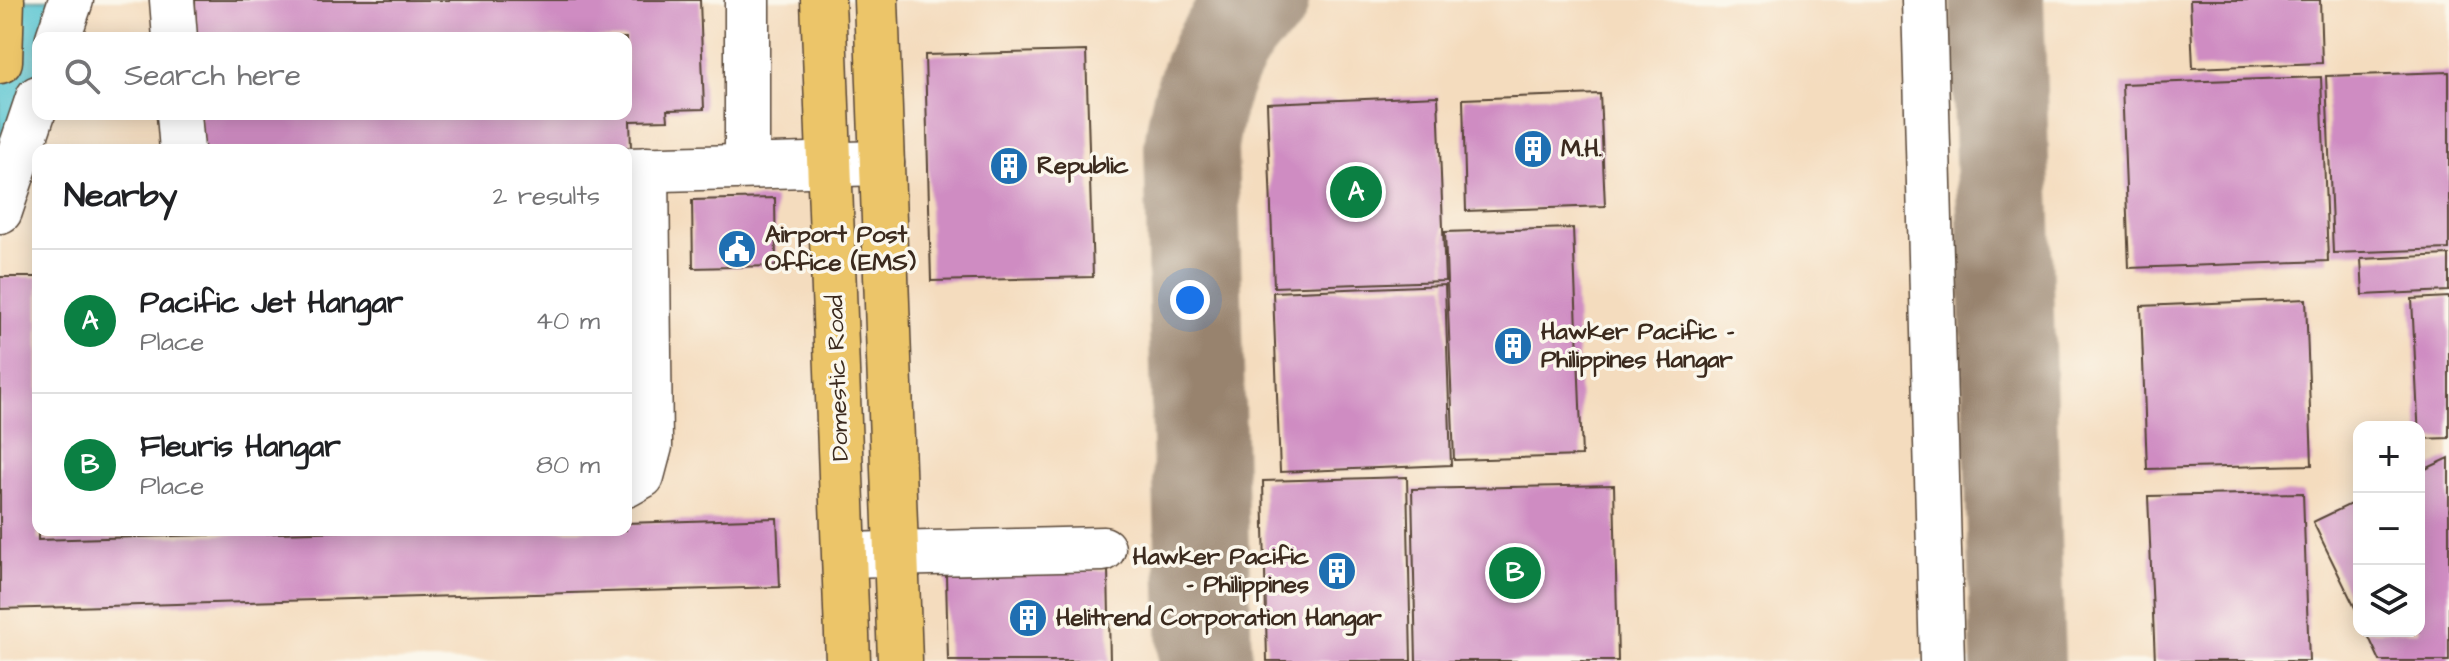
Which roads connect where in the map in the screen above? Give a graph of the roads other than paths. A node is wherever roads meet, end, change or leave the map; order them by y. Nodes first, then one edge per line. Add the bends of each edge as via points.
1 (2, 0) edge
2 (71, 0) edge
3 (172, 0) edge
4 (747, 0) edge
5 (823, 0) edge
6 (876, 0) edge
7 (1924, 0) edge
8 (60, 32) edge
9 (175, 32) edge
10 (0, 61) edge
11 (32, 116) edge
12 (180, 120) edge
13 (182, 144) edge
14 (882, 163) junction
15 (829, 165) junction
16 (747, 166) junction
17 (637, 170) edge
18 (0, 211) edge
19 (637, 276) edge
20 (632, 482) edge
21 (1103, 549) dead end
22 (896, 554) junction
23 (845, 555) junction
24 (848, 661) edge
25 (900, 661) edge
26 (1942, 661) edge

1 - 10 main road
2 - 8 street
3 - 9 street
4 - 16 street
5 - 15 main road, Domestic Road
6 - 14 main road
7 - 26 street
11 - 18 street
12 - 13 street
14 - 15 street
14 - 22 main road
15 - 16 street
15 - 23 main road, Domestic Road
16 - 17 street
17 - 19 street
19 - 20 street via 650,446 642,476
21 - 22 street
22 - 23 street
22 - 25 main road
23 - 24 main road, Domestic Road

